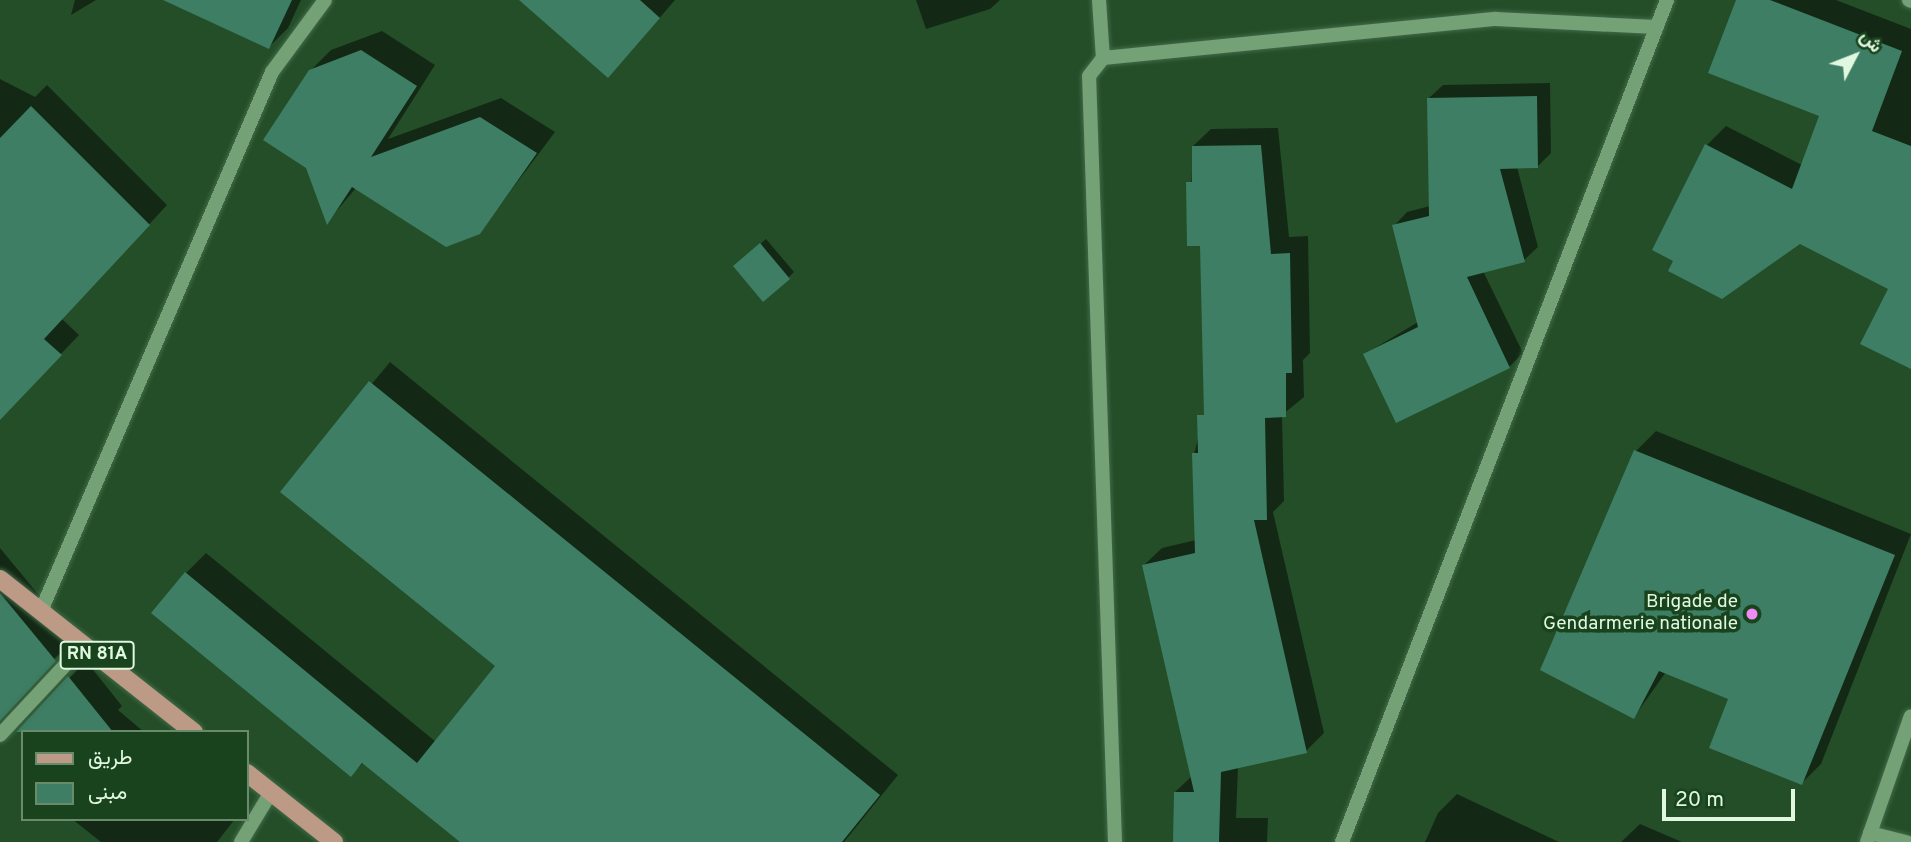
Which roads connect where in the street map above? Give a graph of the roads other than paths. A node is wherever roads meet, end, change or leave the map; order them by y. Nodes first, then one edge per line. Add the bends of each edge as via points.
1 (325, 0) edge
2 (1099, 0) edge
3 (1667, 0) edge
4 (1656, 27) junction
5 (1103, 58) junction
6 (0, 579) edge
7 (41, 611) junction
8 (84, 645) junction
9 (1911, 716) edge
10 (191, 730) edge
11 (0, 735) edge
12 (248, 774) edge
13 (271, 792) junction
14 (1868, 837) edge
15 (241, 842) edge
16 (334, 842) edge
17 (1115, 842) edge
18 (1342, 842) edge
19 (1907, 842) edge

1 - 7 street via 272,72
2 - 5 street
3 - 4 street
4 - 5 street via 1496,19
4 - 18 street
5 - 17 street via 1089,76
6 - 7 main road, RN 81A
7 - 8 main road, RN 81A
8 - 10 main road, RN 81A
8 - 11 street
9 - 14 street
12 - 13 main road
13 - 15 street
13 - 16 main road
14 - 19 street

